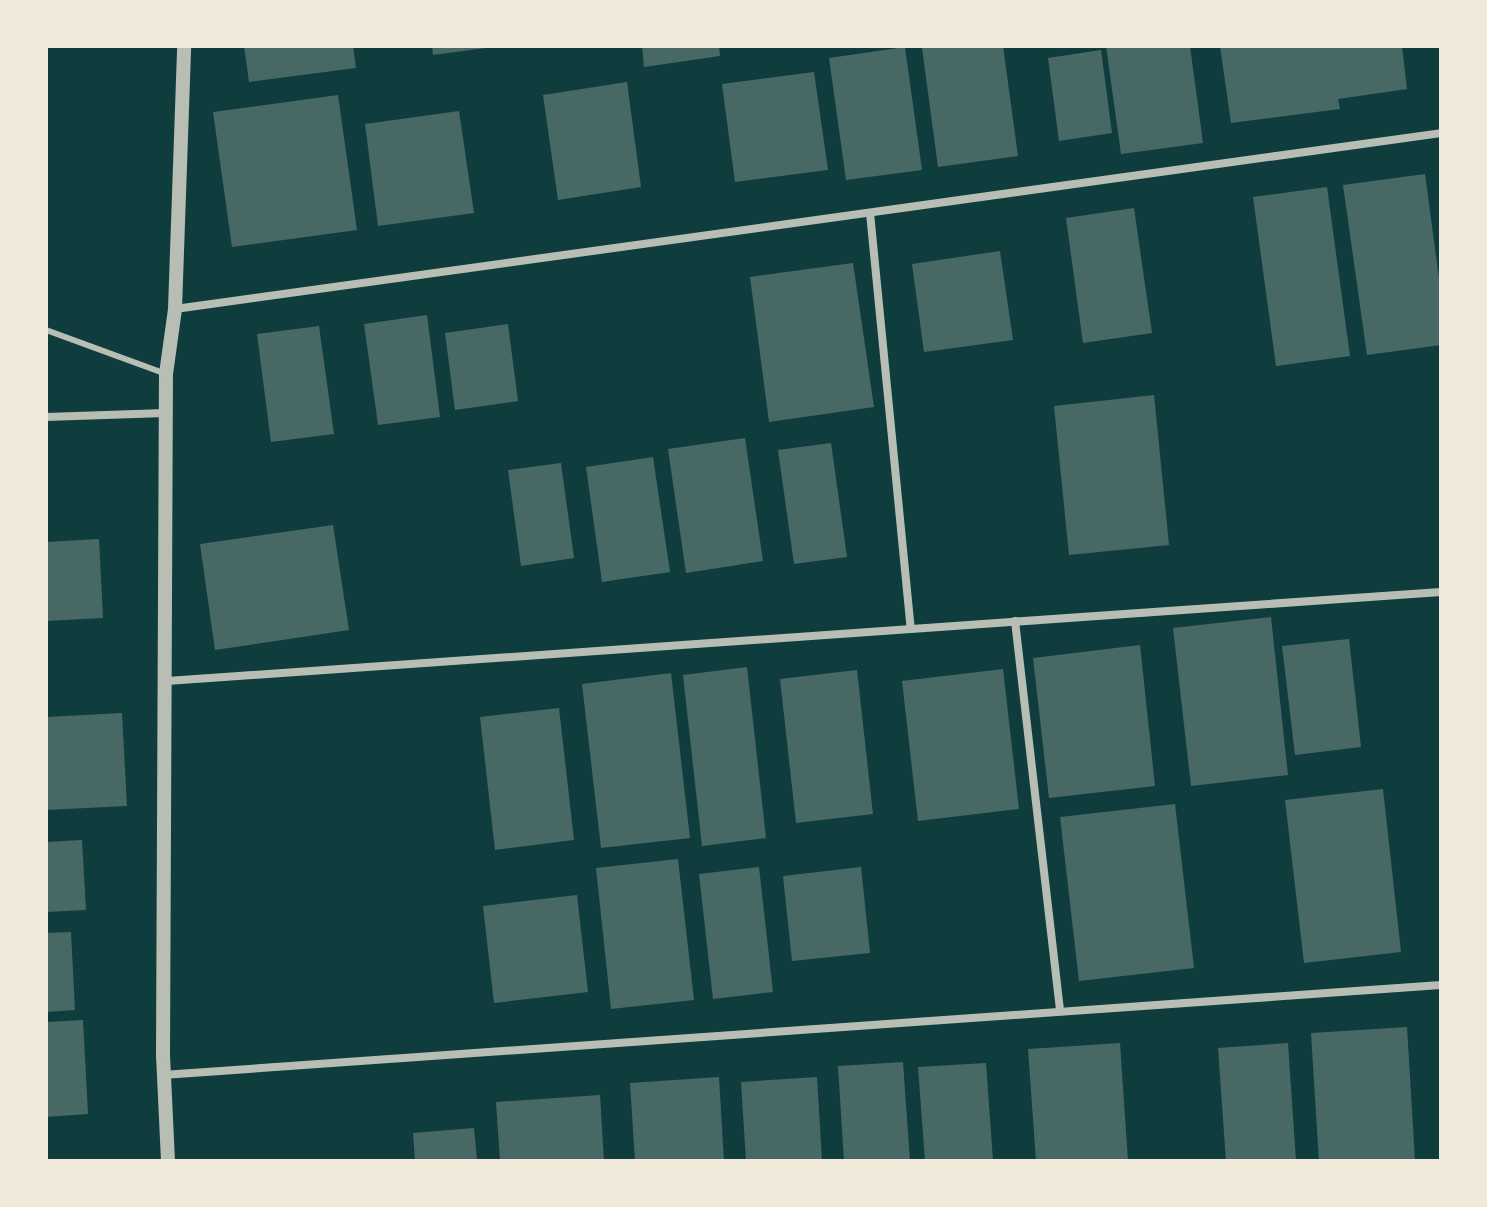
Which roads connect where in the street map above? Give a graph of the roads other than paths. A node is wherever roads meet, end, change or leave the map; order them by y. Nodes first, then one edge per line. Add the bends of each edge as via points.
1 (184, 46) edge
2 (1441, 133) edge
3 (870, 213) junction
4 (175, 309) junction
5 (46, 330) edge
6 (166, 374) junction
7 (165, 413) junction
8 (46, 417) edge
9 (1441, 592) edge
10 (1015, 621) junction
11 (911, 628) junction
12 (167, 681) junction
13 (1441, 985) edge
14 (1060, 1011) junction
15 (163, 1075) junction
16 (168, 1161) edge

1 - 4 street
2 - 3 street
3 - 4 street
3 - 11 street
4 - 6 street
5 - 6 lane
6 - 7 street
7 - 8 street
7 - 12 street
9 - 10 street
10 - 11 street
10 - 14 street
11 - 12 street
12 - 15 street
13 - 14 street
14 - 15 street
15 - 16 street

